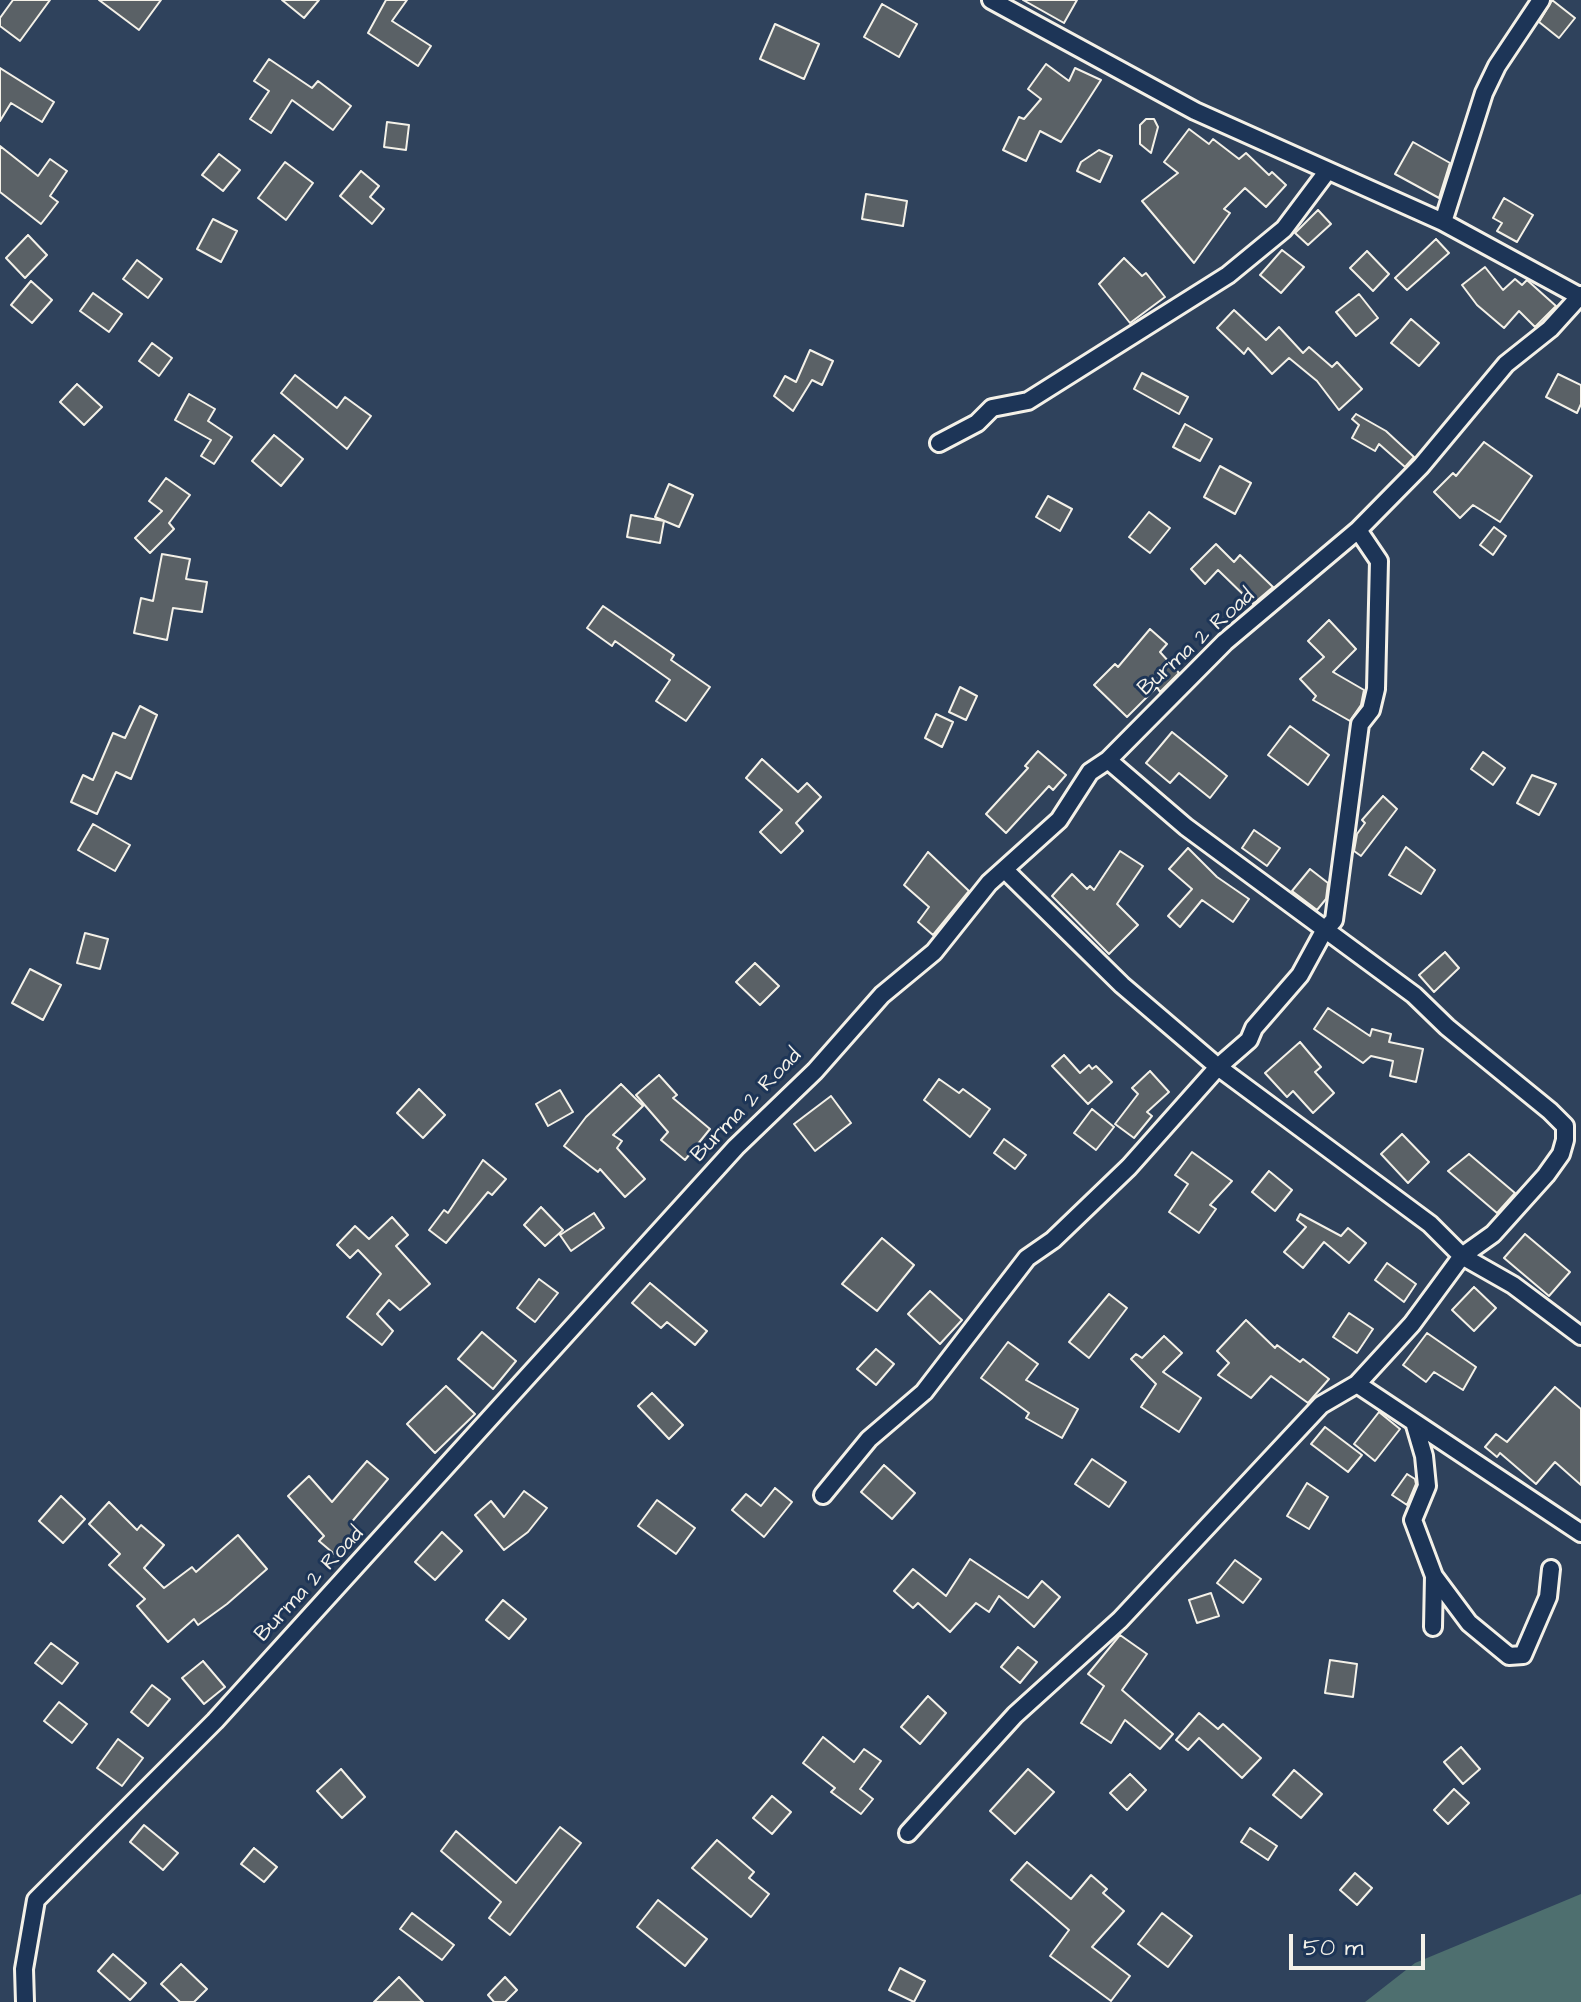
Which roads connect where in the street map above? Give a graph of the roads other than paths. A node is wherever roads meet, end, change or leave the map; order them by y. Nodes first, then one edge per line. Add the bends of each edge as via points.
1 (991, 0) edge
2 (1541, 0) edge
3 (1326, 173) junction
4 (1443, 222) junction
5 (1580, 296) edge
6 (939, 443) dead end
7 (1358, 530) junction
8 (1108, 760) junction
9 (1005, 870) junction
10 (1324, 931) junction
11 (1218, 1067) junction
12 (1462, 1256) junction
13 (1581, 1336) edge
14 (1357, 1384) junction
15 (1414, 1422) junction
16 (823, 1495) dead end
17 (1581, 1533) edge
18 (1551, 1569) dead end
19 (1434, 1576) junction
20 (1433, 1627) dead end
21 (908, 1833) dead end
22 (25, 2002) edge

1 - 3 street via 1195,111
2 - 4 street via 1484,93
3 - 4 street
3 - 6 street via 1284,229 1228,275 1028,401 992,408 977,423
4 - 5 street
5 - 7 street, Burma 2 Road via 1550,329 1506,364 1421,466
7 - 8 street, Burma 2 Road via 1225,642
7 - 10 street via 1379,561 1376,689 1371,710 1360,724 1334,920
8 - 9 street, Burma 2 Road via 1076,788 1059,820
8 - 10 street via 1186,827
9 - 11 street via 1122,985
9 - 22 street, Burma 2 Road via 934,952 882,995 815,1071 736,1147 215,1721 36,1900 24,1969
10 - 11 street via 1300,975 1249,1040
10 - 12 street via 1414,995 1565,1126 1561,1154 1546,1175 1493,1234
11 - 12 street via 1430,1224
11 - 16 street via 1088,1209 1027,1258 924,1392 869,1439
12 - 13 street via 1513,1285
12 - 14 street via 1412,1324
14 - 15 street
14 - 21 street via 1321,1405 1120,1620 1015,1715
15 - 17 street
15 - 19 street via 1427,1486 1413,1520
18 - 19 street via 1548,1597 1530,1642 1523,1655 1509,1656 1469,1623
19 - 20 street

